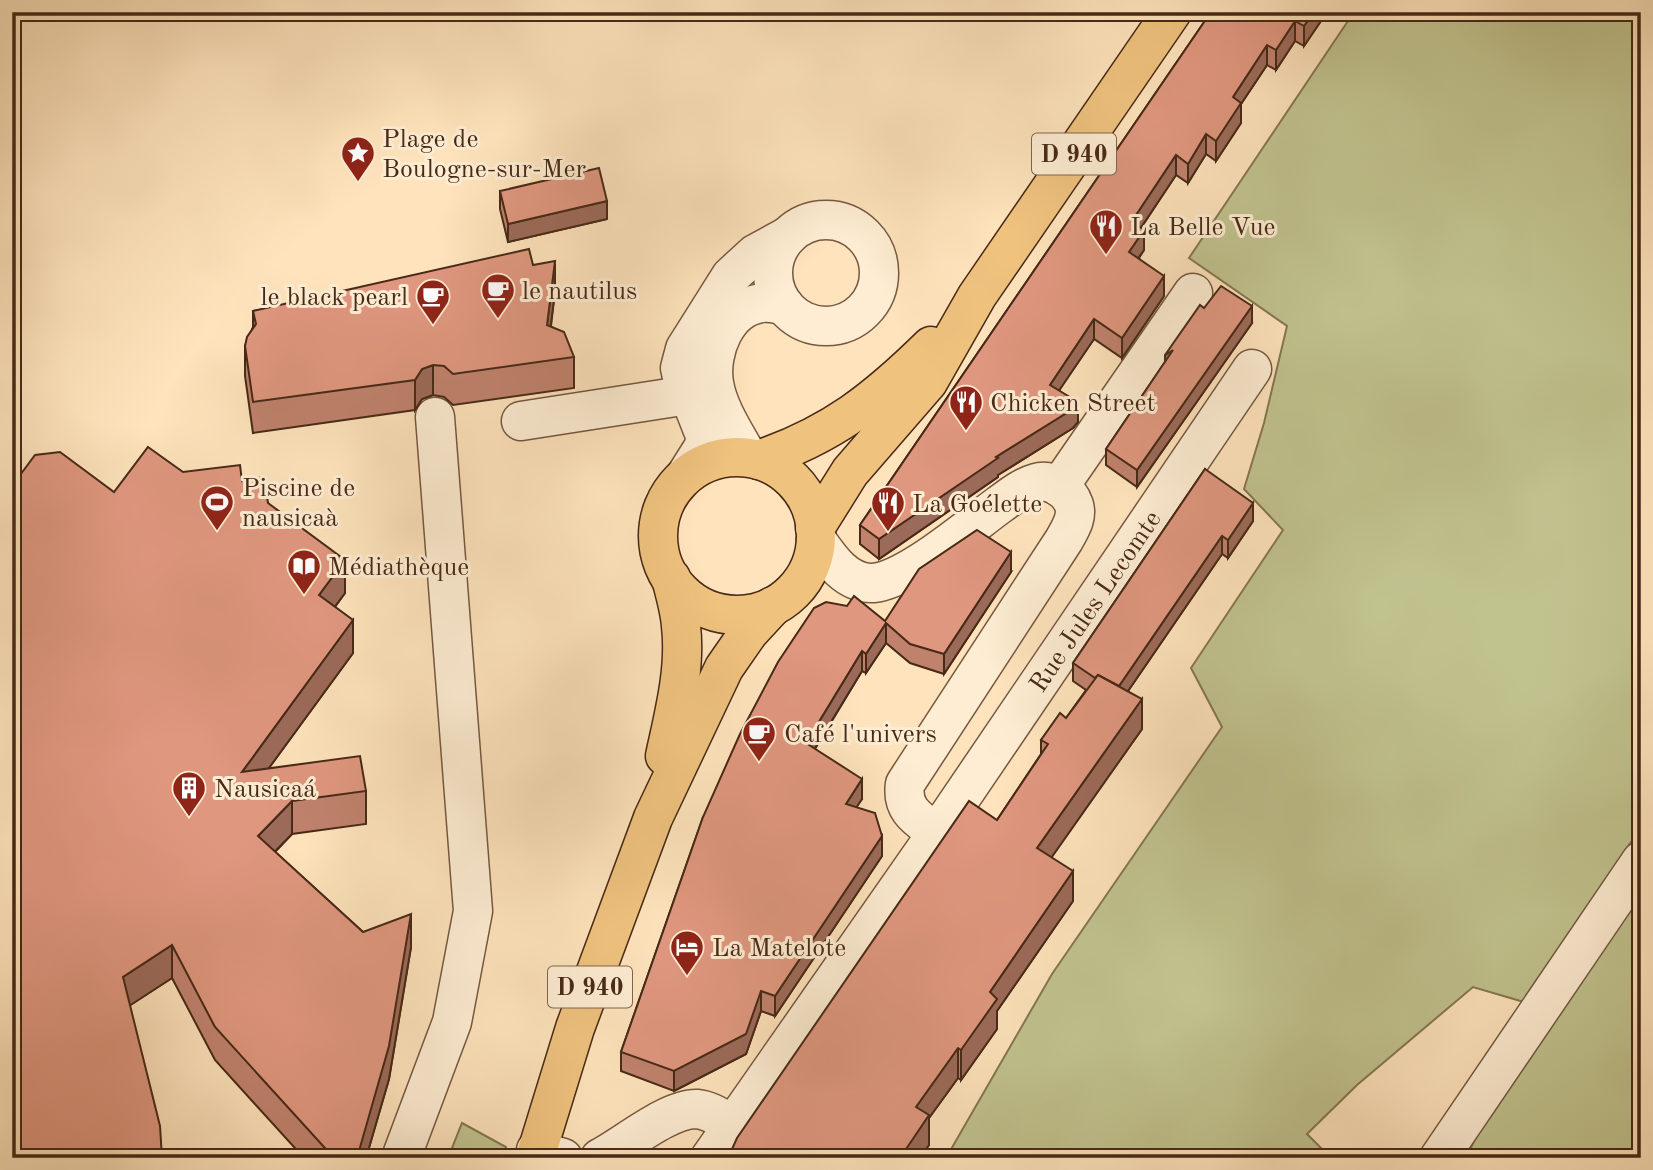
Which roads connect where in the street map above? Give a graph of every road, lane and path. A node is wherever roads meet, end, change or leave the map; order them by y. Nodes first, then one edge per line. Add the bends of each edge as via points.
1 (1172, 12) edge
2 (788, 236) junction
3 (1193, 293) dead end
4 (977, 296) junction
5 (783, 305) junction
6 (1252, 369) dead end
7 (702, 394) junction
8 (435, 417) dead end
9 (520, 421) dead end
10 (753, 459) junction
11 (686, 475) junction
12 (1059, 487) junction
13 (816, 533) junction
14 (671, 579) junction
15 (773, 606) junction
16 (653, 818) junction
17 (937, 833) junction
18 (1641, 861) edge
19 (732, 1124) junction
20 (544, 1155) edge
21 (401, 1158) edge
22 (600, 1158) edge
23 (710, 1158) edge
24 (1439, 1158) edge

1 - 4 main road, D 940
2 - 5 street via 777,251 773,270
2 - 5 street via 813,221 833,220 851,226 873,246 880,274 872,302 859,316 842,324 805,322
2 - 7 street via 764,247 738,268 685,349 680,368
3 - 12 street
4 - 10 main road, D 940 via 913,364 864,407 821,434
4 - 13 main road, D 940 via 928,382 850,471
5 - 7 street via 755,305 734,316 722,334 713,376
6 - 17 street, Rue Jules Lecomte
7 - 9 street
7 - 10 street
7 - 11 street via 706,438
8 - 21 street via 473,911 452,1022
10 - 11 main road via 733,456 712,461
10 - 13 main road via 780,469 797,485 810,505
11 - 14 main road via 666,500 659,523 659,548
12 - 13 street via 1042,482 1025,488 921,562 878,582 862,582 845,573 832,562
12 - 17 street via 1074,505 1071,527 905,784 904,803
13 - 15 main road via 804,578
14 - 15 main road via 687,597 717,612 741,614
14 - 16 main road, D 940 via 680,615 682,653
15 - 16 main road, D 940 via 724,668
16 - 20 main road, D 940 via 575,1028
17 - 19 street, Rue Jules Lecomte
18 - 24 street
19 - 22 street via 697,1109 684,1111 657,1122
19 - 23 street, Rue Jules Lecomte

